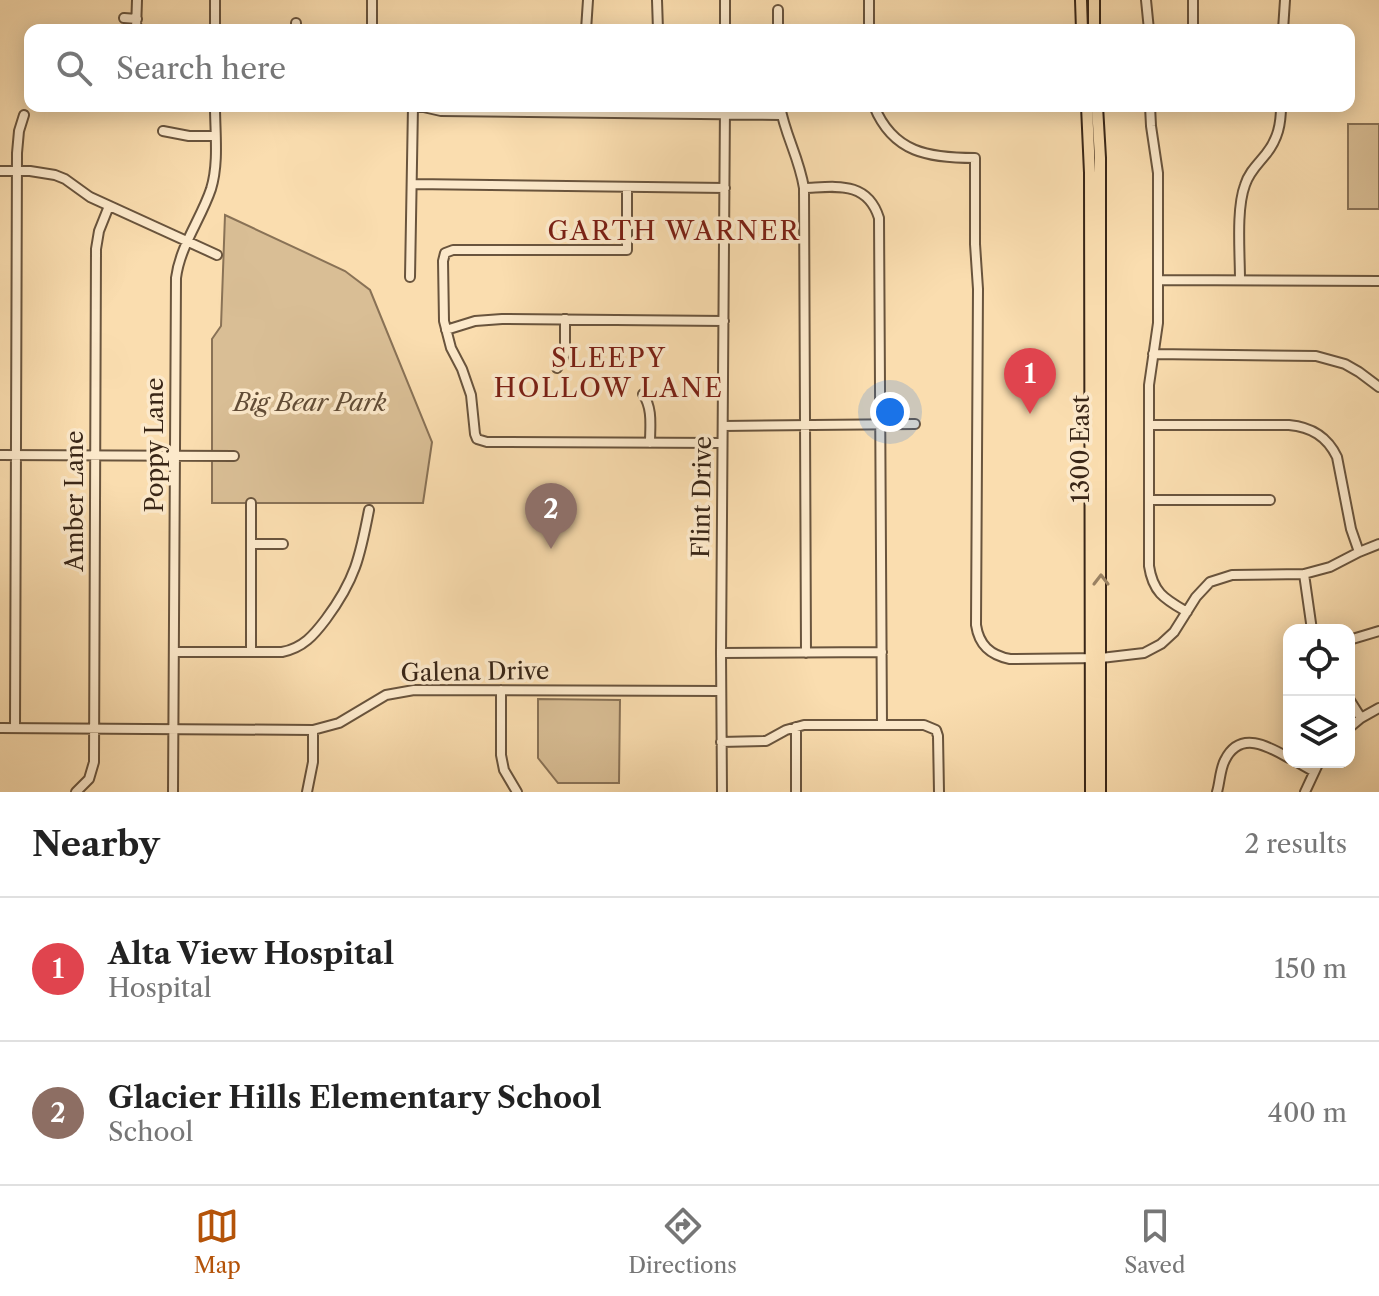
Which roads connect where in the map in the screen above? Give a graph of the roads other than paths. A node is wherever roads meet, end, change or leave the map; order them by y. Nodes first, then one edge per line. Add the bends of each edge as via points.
1 (137, 0) edge
2 (215, 0) edge
3 (372, 0) edge
4 (588, 0) edge
5 (657, 0) edge
6 (725, 0) edge
7 (869, 0) edge
8 (1081, 0) edge
9 (1094, 0) edge
10 (1146, 0) edge
11 (1193, 0) edge
12 (1285, 0) edge
13 (778, 10) dead end
14 (124, 18) dead end
15 (137, 19) junction
16 (137, 24) edge
17 (215, 24) edge
18 (372, 24) edge
19 (586, 24) edge
20 (658, 24) edge
21 (725, 24) edge
22 (778, 24) edge
23 (869, 24) edge
24 (1082, 24) edge
25 (1094, 24) edge
26 (1148, 24) edge
27 (1193, 24) edge
28 (1283, 24) edge
29 (215, 112) edge
30 (416, 112) edge
31 (725, 112) edge
32 (781, 112) edge
33 (877, 112) edge
34 (1087, 112) edge
35 (1097, 112) edge
36 (1150, 112) edge
37 (1281, 112) edge
38 (24, 115) dead end
39 (163, 131) dead end
40 (215, 136) junction
41 (0, 171) edge
42 (17, 171) junction
43 (413, 184) junction
44 (627, 187) junction
45 (725, 188) junction
46 (804, 188) junction
47 (109, 206) junction
48 (188, 241) junction
49 (217, 255) dead end
50 (410, 277) dead end
51 (1158, 280) junction
52 (1240, 280) junction
53 (1379, 281) edge
54 (565, 319) junction
55 (724, 321) junction
56 (446, 330) junction
57 (1153, 354) junction
58 (557, 368) dead end
59 (1379, 387) edge
60 (643, 394) dead end
61 (881, 424) junction
62 (915, 424) dead end
63 (805, 425) junction
64 (1149, 425) junction
65 (723, 426) junction
66 (650, 443) junction
67 (722, 443) junction
68 (0, 455) edge
69 (16, 455) junction
70 (95, 455) junction
71 (175, 455) junction
72 (234, 456) dead end
73 (1149, 500) junction
74 (1270, 500) dead end
75 (251, 503) dead end
76 (369, 510) dead end
77 (251, 544) junction
78 (283, 544) dead end
79 (1379, 544) edge
80 (1359, 552) junction
81 (1304, 574) junction
82 (1187, 612) junction
83 (1311, 624) edge
84 (1379, 631) edge
85 (1355, 638) edge
86 (174, 652) junction
87 (251, 652) junction
88 (882, 652) junction
89 (721, 653) junction
90 (806, 653) junction
91 (1095, 658) junction
92 (501, 690) junction
93 (721, 691) junction
94 (1355, 708) edge
95 (1379, 708) edge
96 (1361, 718) junction
97 (1355, 723) edge
98 (882, 725) junction
99 (796, 727) junction
100 (0, 728) edge
101 (15, 728) junction
102 (94, 729) junction
103 (174, 729) junction
104 (313, 730) junction
105 (721, 742) junction
106 (1283, 755) edge
107 (1308, 768) edge
108 (1315, 768) edge
109 (1313, 771) junction
110 (76, 792) edge
111 (173, 792) edge
112 (307, 792) edge
113 (517, 792) edge
114 (722, 792) edge
115 (796, 792) edge
116 (939, 792) edge
117 (1091, 792) edge
118 (1100, 792) edge
119 (1217, 792) edge
120 (1305, 792) edge

1 - 15 street
2 - 17 street
3 - 18 street
4 - 19 street
5 - 20 street
6 - 21 street
7 - 23 street
8 - 24 main road
9 - 25 main road
10 - 26 street
11 - 27 street
12 - 28 street
13 - 22 street
14 - 15 street
15 - 16 street
29 - 40 street, Poppy Lane
30 - 43 street
31 - 45 street, Flint Drive
32 - 46 street
33 - 91 street via 889,132 909,148 944,158 975,158 977,633 986,649 1004,658
34 - 91 main road, 1300 East
91 -> 35 main road, 1300 East
36 - 51 street via 1158,173
37 - 52 street via 1274,144 1243,188
38 - 42 street
39 - 40 street
40 - 48 street, Poppy Lane via 212,184
41 - 42 street
42 - 47 street via 55,175
42 - 69 street
43 - 44 street
43 - 50 street
44 - 45 street
44 - 56 street via 627,250 445,253
45 - 55 street, Flint Drive
46 - 61 street via 860,192 879,218
46 - 63 street
47 - 48 street
47 - 70 street, Amber Lane via 96,249
48 - 49 street
48 - 71 street, Poppy Lane via 176,278
51 - 52 street
51 - 57 street
52 - 53 street
54 - 55 street
54 - 56 street via 488,319
54 - 58 street via 565,354
55 - 65 street, Flint Drive
56 - 66 street via 471,395 477,439
57 - 59 street via 1316,356 1345,364
57 - 64 street
60 - 66 street via 650,411
61 - 62 street
61 - 63 street
61 - 88 street
63 - 65 street
63 - 90 street
64 - 73 street
64 - 80 street via 1289,425 1319,434 1337,457
65 - 67 street, Flint Drive
66 - 67 street
67 - 89 street, Flint Drive
68 - 69 street
69 - 70 street
69 - 101 street
70 - 71 street
70 - 102 street, Amber Lane
71 - 72 street
71 - 86 street, Poppy Lane
73 - 74 street
73 - 82 street via 1152,582
75 - 77 street
76 - 87 street via 346,592 320,627 290,651
77 - 78 street
77 - 87 street
79 - 80 street
80 - 81 street
81 - 82 street via 1220,578 1203,588
81 - 83 street
82 - 91 street via 1155,648
84 - 85 street
86 - 87 street
86 - 103 street, Poppy Lane
88 - 90 street
88 - 98 street
89 - 90 street
89 - 93 street, Flint Drive
91 - 117 main road, 1300 East
91 - 118 main road, 1300 East
92 - 93 street, Galena Drive
92 - 104 street, Galena Drive via 400,691 339,723
92 - 113 street via 502,763
93 - 105 street, Flint Drive
94 - 96 street
95 - 96 street
96 - 97 street
98 - 99 street
98 - 116 street via 936,730
99 - 105 street via 766,741
99 - 115 street
100 - 101 street, Galena Drive
101 - 102 street, Galena Drive
102 - 103 street, Galena Drive
102 - 110 street, Amber Lane via 92,770
103 - 104 street, Galena Drive
103 - 111 street, Poppy Lane
104 - 112 street
105 - 114 street, Flint Drive
106 - 119 street via 1260,743 1240,745 1226,758
107 - 109 street
108 - 109 street
109 - 120 street

